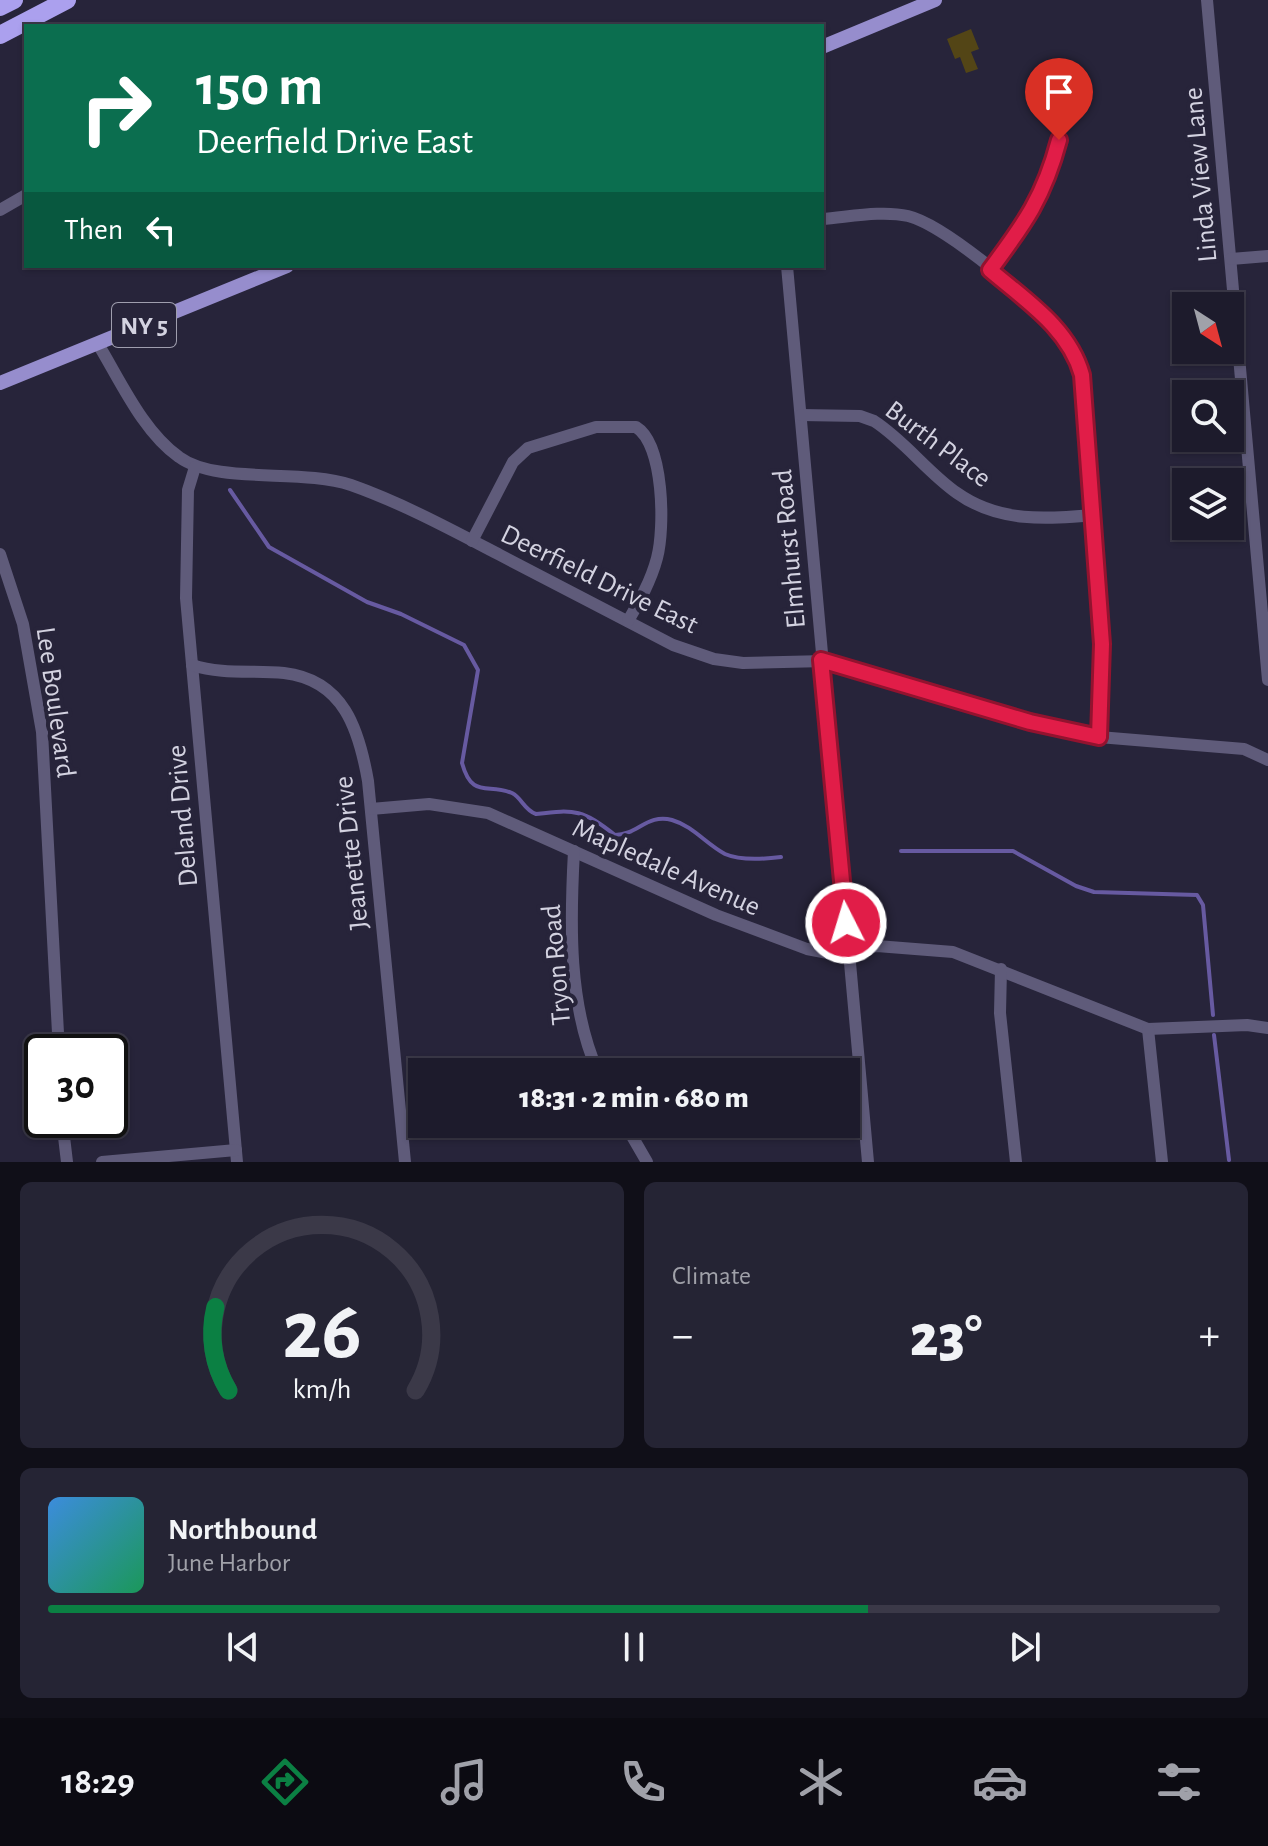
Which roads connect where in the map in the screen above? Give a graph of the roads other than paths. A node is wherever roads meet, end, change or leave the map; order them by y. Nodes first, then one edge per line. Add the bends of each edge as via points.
1 (14, 0) edge
2 (67, 0) edge
3 (935, 0) edge
4 (1207, 0) edge
5 (0, 7) edge
6 (0, 35) edge
7 (824, 46) edge
8 (1059, 140) dead end
9 (24, 196) edge
10 (0, 210) edge
11 (824, 219) edge
12 (1268, 256) edge
13 (1231, 259) junction
14 (282, 268) edge
15 (787, 268) edge
16 (990, 270) junction
17 (98, 344) junction
18 (0, 383) edge
19 (801, 415) junction
20 (195, 467) junction
21 (1094, 515) junction
22 (472, 541) junction
23 (0, 554) edge
24 (628, 621) junction
25 (821, 660) junction
26 (192, 665) junction
27 (1268, 680) edge
28 (1099, 737) junction
29 (1268, 760) edge
30 (371, 809) junction
31 (574, 851) junction
32 (848, 950) junction
33 (1001, 969) junction
34 (1268, 1028) edge
35 (1148, 1029) junction
36 (58, 1034) edge
37 (594, 1058) edge
38 (64, 1138) edge
39 (633, 1138) edge
40 (236, 1156) edge
41 (67, 1162) edge
42 (102, 1162) edge
43 (405, 1162) edge
44 (647, 1162) edge
45 (868, 1162) edge
46 (1016, 1162) edge
47 (1162, 1162) edge

1 - 5 highway
2 - 6 highway
3 - 7 main road
4 - 13 street, Linda View Lane
8 - 16 street via 1035,209
9 - 10 street
11 - 16 street via 906,215 928,223
12 - 13 street
13 - 27 street, Linda View Lane
14 - 17 main road, NY 5
15 - 19 street, Elmhurst Road
16 - 21 street via 1054,325 1077,358 1085,394
17 - 18 main road, NY 5
17 - 20 street via 159,438
19 - 21 street, Burth Place via 874,421 958,494 983,507 1041,519
19 - 25 street, Elmhurst Road
20 - 22 street, Deerfield Drive East via 329,479
20 - 26 street, Deland Drive via 185,538
21 - 28 street via 1102,644
22 - 24 street, Deerfield Drive East
22 - 24 street via 508,471 528,448 596,427 636,427 652,443 656,457 660,521 658,557
23 - 36 street, Lee Boulevard via 23,624 42,732
24 - 25 street, Deerfield Drive East via 714,659
25 - 28 street, Deerfield Drive East
25 - 32 street, Elmhurst Road
26 - 30 street, Jeanette Drive via 210,671 284,673 326,687 360,738
26 - 40 street, Deland Drive
28 - 29 street, Deerfield Drive East via 1244,749
30 - 31 street, Mapledale Avenue via 453,805 488,813
30 - 43 street, Jeanette Drive
31 - 32 street, Mapledale Avenue via 771,938 818,951
31 - 37 street, Tryon Road via 574,960 580,1016
32 - 33 street, Mapledale Avenue via 939,950
32 - 45 street, Elmhurst Road
33 - 35 street, Mapledale Avenue
33 - 46 street via 1000,1013
34 - 35 street, Mapledale Avenue
35 - 47 street
38 - 41 street
39 - 44 street
40 - 42 street

